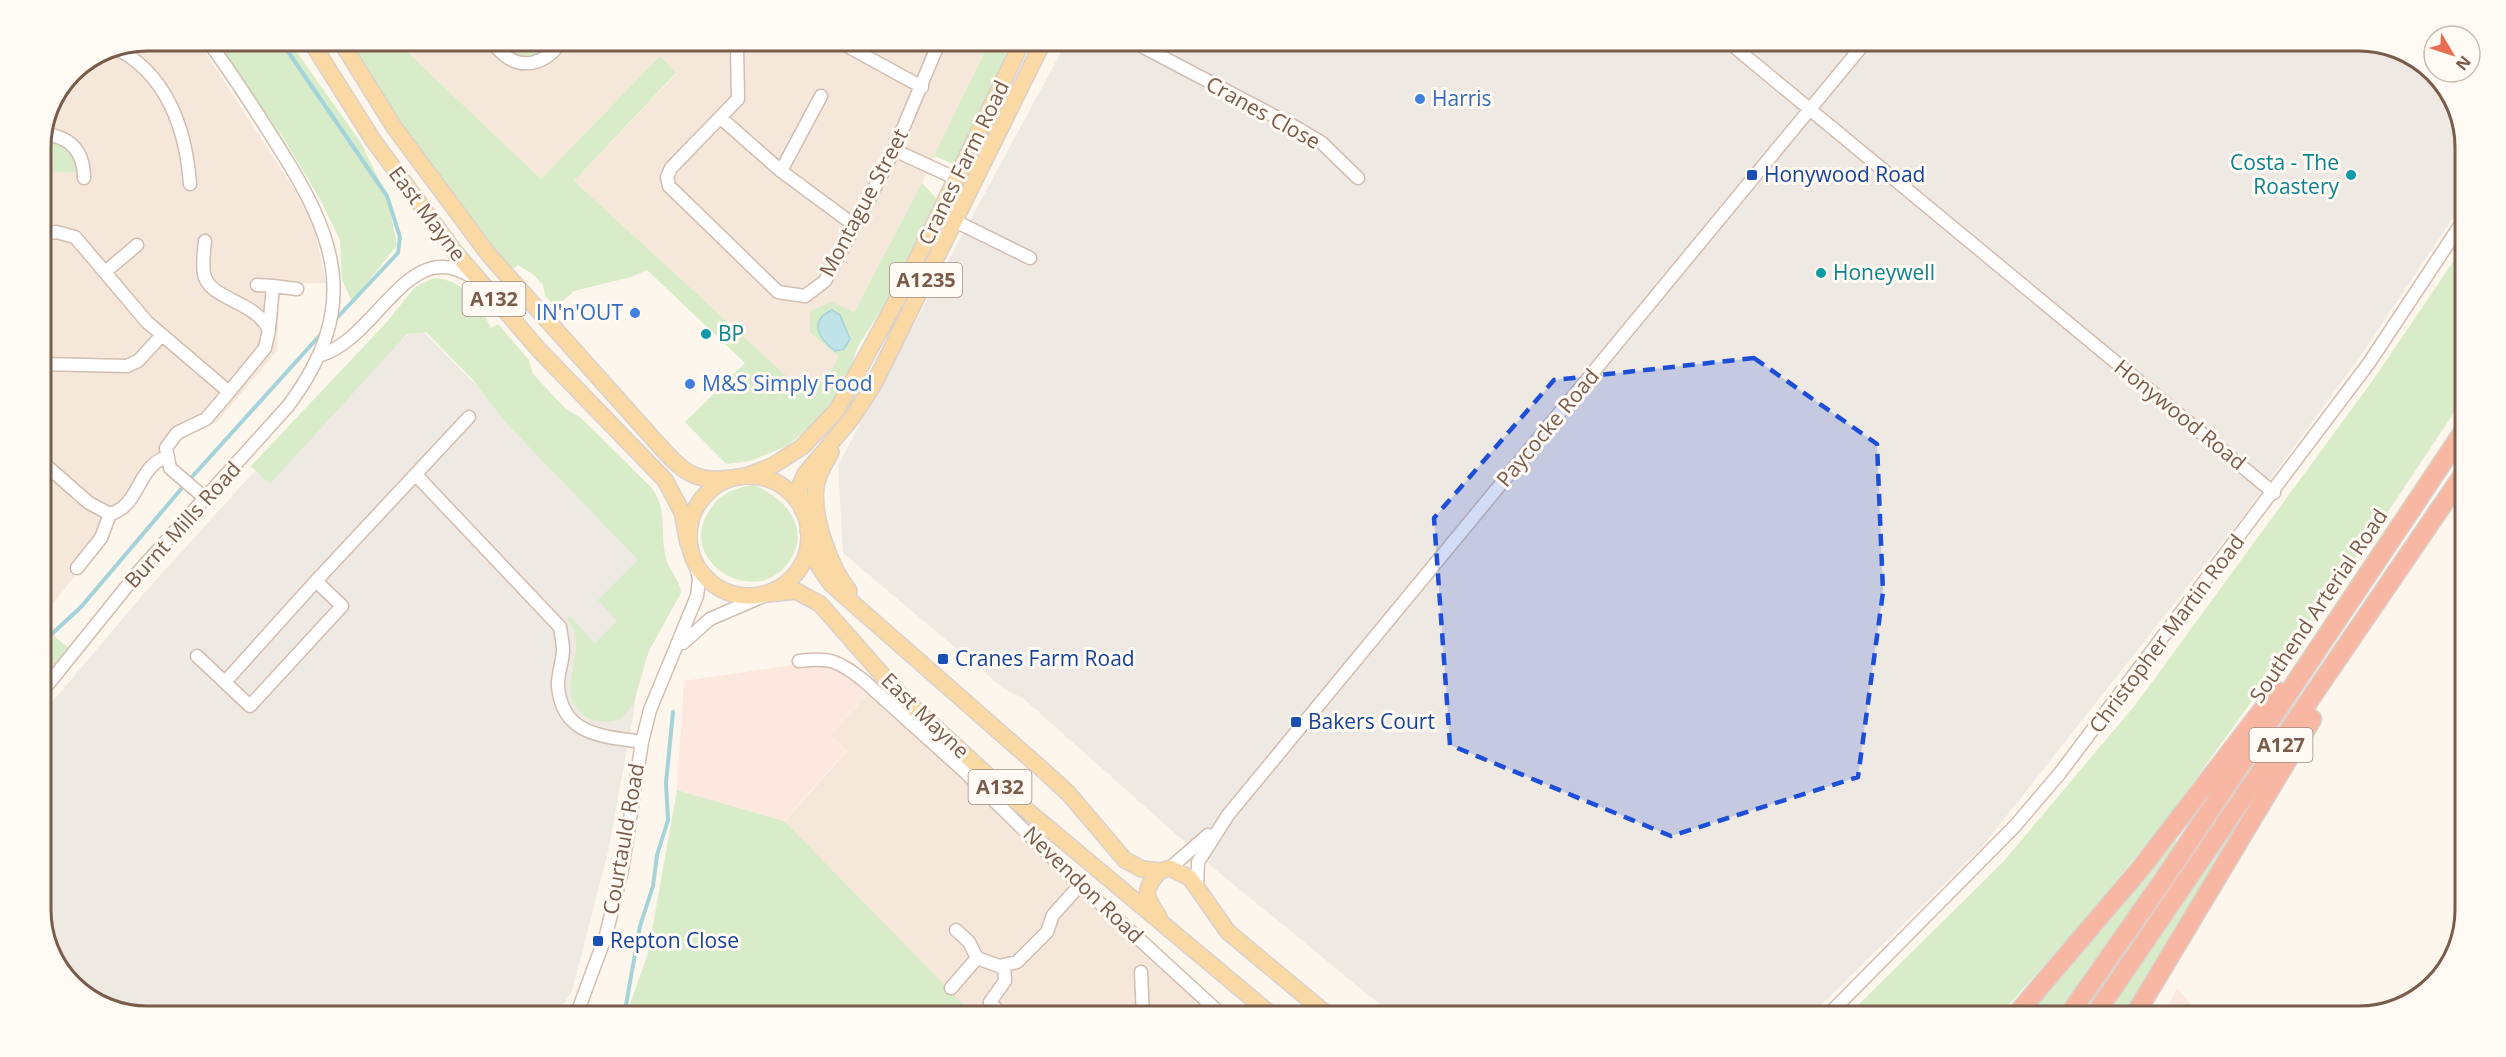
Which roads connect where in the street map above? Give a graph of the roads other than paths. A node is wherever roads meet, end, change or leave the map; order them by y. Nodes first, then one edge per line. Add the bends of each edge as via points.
1 (214, 51) edge
2 (317, 51) edge
3 (347, 51) edge
4 (501, 51) edge
5 (552, 51) edge
6 (737, 51) edge
7 (856, 51) edge
8 (936, 51) edge
9 (1018, 51) edge
10 (1039, 51) edge
11 (1151, 51) edge
12 (1739, 51) edge
13 (1858, 51) edge
14 (125, 54) edge
15 (922, 87) junction
16 (821, 96) dead end
17 (1810, 110) junction
18 (722, 119) junction
19 (52, 135) edge
20 (894, 150) junction
21 (781, 171) junction
22 (84, 177) dead end
23 (1358, 178) dead end
24 (957, 179) junction
25 (190, 184) dead end
26 (955, 221) junction
27 (854, 225) junction
28 (51, 233) edge
29 (2455, 233) edge
30 (205, 241) dead end
31 (137, 245) dead end
32 (1030, 258) dead end
33 (105, 272) junction
34 (256, 285) dead end
35 (273, 286) junction
36 (297, 289) dead end
37 (497, 302) junction
38 (269, 330) junction
39 (162, 335) junction
40 (321, 355) junction
41 (51, 364) edge
42 (229, 392) junction
43 (469, 417) dead end
44 (852, 418) junction
45 (2455, 444) edge
46 (166, 457) junction
47 (51, 470) edge
48 (416, 475) junction
49 (749, 475) junction
50 (731, 478) junction
51 (2455, 487) edge
52 (2274, 493) junction
53 (206, 499) junction
54 (2444, 503) junction
55 (802, 509) junction
56 (110, 514) junction
57 (808, 530) junction
58 (688, 543) junction
59 (2377, 560) junction
60 (694, 561) junction
61 (77, 568) dead end
62 (316, 581) junction
63 (768, 594) junction
64 (868, 615) junction
65 (197, 656) dead end
66 (799, 660) dead end
67 (671, 662) junction
68 (51, 681) edge
69 (225, 682) junction
70 (642, 741) junction
71 (1228, 815) junction
72 (1165, 869) junction
73 (1080, 885) junction
74 (1197, 886) junction
75 (1164, 924) junction
76 (956, 930) dead end
77 (978, 958) junction
78 (1004, 965) junction
79 (1141, 972) dead end
80 (951, 988) dead end
81 (580, 1006) edge
82 (993, 1006) edge
83 (1143, 1006) edge
84 (1211, 1006) edge
85 (1260, 1006) edge
86 (1316, 1006) edge
87 (1838, 1006) edge
88 (2024, 1006) edge
89 (2076, 1006) edge
90 (2101, 1006) edge
91 (2141, 1006) edge

1 - 40 street, Burnt Mills Road via 318,215 330,252 333,301
2 - 37 main road, East Mayne / A132 via 413,198
3 - 50 main road, East Mayne / A132 via 394,127 489,255 657,443 692,475 707,480
4 - 5 street via 510,60 527,63
6 - 18 street, Montague Street via 738,99
7 - 15 street
8 - 15 street, Montague Street
9 - 24 main road, Cranes Farm Road / A1235
10 - 26 main road, Cranes Farm Road / A1235
11 - 23 street, Cranes Close via 1322,143
12 - 17 street, Honywood Road
13 - 17 street, Paycocke Road
14 - 25 street via 146,72 172,105 187,149
15 - 20 street, Montague Street
16 - 21 street
17 - 52 street, Honywood Road
17 - 71 street, Paycocke Road
18 - 21 street
18 - 27 street, Montague Street via 670,168 669,186 778,292 805,296 825,281
19 - 22 street via 69,141 78,150 84,163
20 - 24 street
20 - 27 street, Montague Street
21 - 27 street
24 - 49 main road, Cranes Farm Road / A1235 via 837,410 792,454
26 - 32 street
26 - 44 main road, Cranes Farm Road / A1235 via 874,384
28 - 33 street via 75,237
29 - 52 street, Christopher Martin Road via 2369,363
30 - 38 street via 206,280 215,290 260,315
31 - 33 street
33 - 39 street
34 - 35 street
35 - 36 street
35 - 38 street
37 - 40 street via 461,270 438,265 427,268 413,275 346,343
37 - 58 main road, East Mayne / A132 via 666,480 682,512
38 - 42 street via 265,348
39 - 41 street via 138,361 127,366
39 - 42 street
40 - 53 street, Burnt Mills Road via 288,406
42 - 46 street via 206,419 177,433 166,448
43 - 48 street
44 - 55 main road, Cranes Farm Road / A1235 via 805,474 800,488
44 - 64 main road via 824,464 816,494 830,561
45 - 59 highway, Southend Arterial Road / A127
46 - 53 street via 167,464
46 - 56 street via 146,470 126,506
47 - 56 street via 89,503
48 - 62 street
48 - 70 street via 560,627 563,651 558,686 573,724 598,735
49 - 50 main road, A132
49 - 55 main road, A132 via 770,479 788,490
50 - 58 main road, A132 via 710,489 696,507
51 - 54 highway, A127
52 - 87 street, Christopher Martin Road via 2053,782 2015,826
53 - 68 street, Burnt Mills Road via 140,570
54 - 90 highway, A127
54 - 91 highway, A127
55 - 57 main road, A132
56 - 61 street via 101,538
57 - 63 main road, A132 via 808,546 795,574 784,586
57 - 64 main road, East Mayne / A132 via 826,578
58 - 60 main road, A132
59 - 88 highway, A127 via 2174,827
59 - 89 highway, Southend Arterial Road / A127
60 - 63 main road, A132 via 704,574 728,590 746,595
60 - 67 street, Courtauld Road via 699,579 697,596
62 - 69 street
62 - 69 street via 342,606 334,615 250,706
63 - 67 street, Courtauld Road via 702,625
63 - 75 main road, East Mayne / A132 via 796,591 820,604 900,695 1051,831
64 - 72 main road, East Mayne / A132 via 1068,793 1125,860 1142,868
65 - 69 street
66 - 73 street, Nevendon Road via 829,659 863,680 973,779
67 - 70 street, Courtauld Road via 654,696
70 - 81 street, Courtauld Road via 622,870 606,935
71 - 72 street, Paycocke Road
71 - 74 street, Paycocke Road via 1198,862
72 - 74 main road, East Mayne / A132 via 1180,871
72 - 75 main road, East Mayne / A132 via 1150,882 1147,896
73 - 78 street via 1053,915 1047,932 1033,947 1017,962
73 - 84 street, Nevendon Road
74 - 86 main road, East Mayne / A132 via 1228,932
75 - 85 main road, East Mayne / A132
76 - 77 street
77 - 78 street
77 - 80 street
78 - 82 street via 1005,981 990,1002
79 - 83 street

